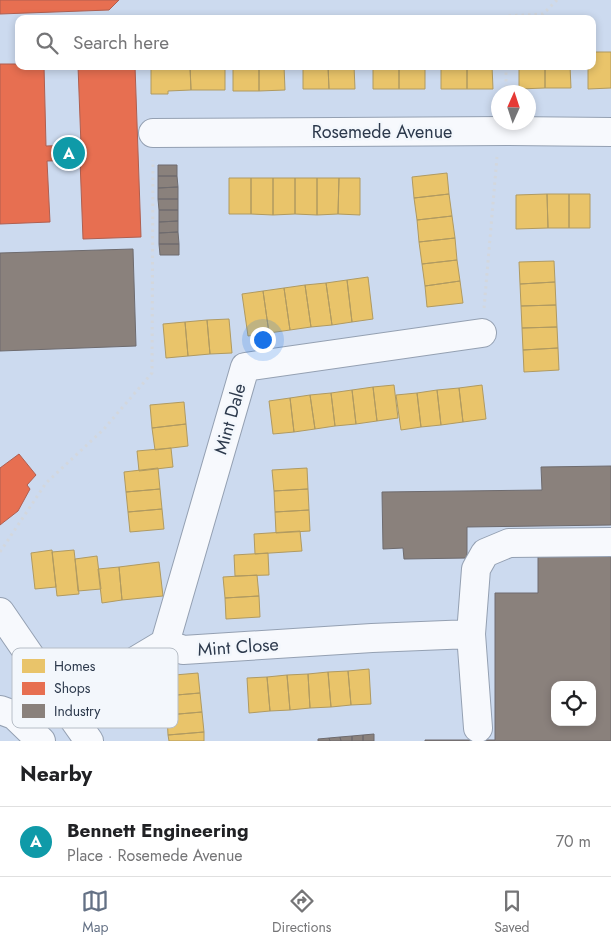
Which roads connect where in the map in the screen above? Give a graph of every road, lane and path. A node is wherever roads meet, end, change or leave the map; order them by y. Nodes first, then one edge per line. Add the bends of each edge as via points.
1 (557, 0) edge
2 (524, 15) edge
3 (506, 70) edge
4 (506, 85) edge
5 (611, 132) edge
6 (153, 133) joint
7 (497, 155) dead end
8 (482, 333) joint
9 (611, 542) edge
10 (0, 552) edge
11 (0, 612) edge
12 (472, 634) junction
13 (165, 643) junction
14 (25, 648) edge
15 (157, 648) edge
16 (178, 648) edge
17 (178, 648) edge
18 (0, 710) edge
19 (12, 715) edge
20 (27, 728) edge
21 (80, 728) edge
22 (478, 728) dead end
23 (41, 741) edge
24 (89, 741) edge

1 - 2 path via 543,14
3 - 4 path
5 - 6 street, Rosemede Avenue
6 - 10 path via 152,373 103,430 46,484
7 - 8 path
8 - 13 street, Mint Dale via 245,367
9 - 12 street via 509,543 485,553 476,569
11 - 14 street
12 - 16 street, Mint Close
12 - 22 street
13 - 15 street
13 - 17 street, Mint Close
18 - 19 street
20 - 23 street
21 - 24 street

